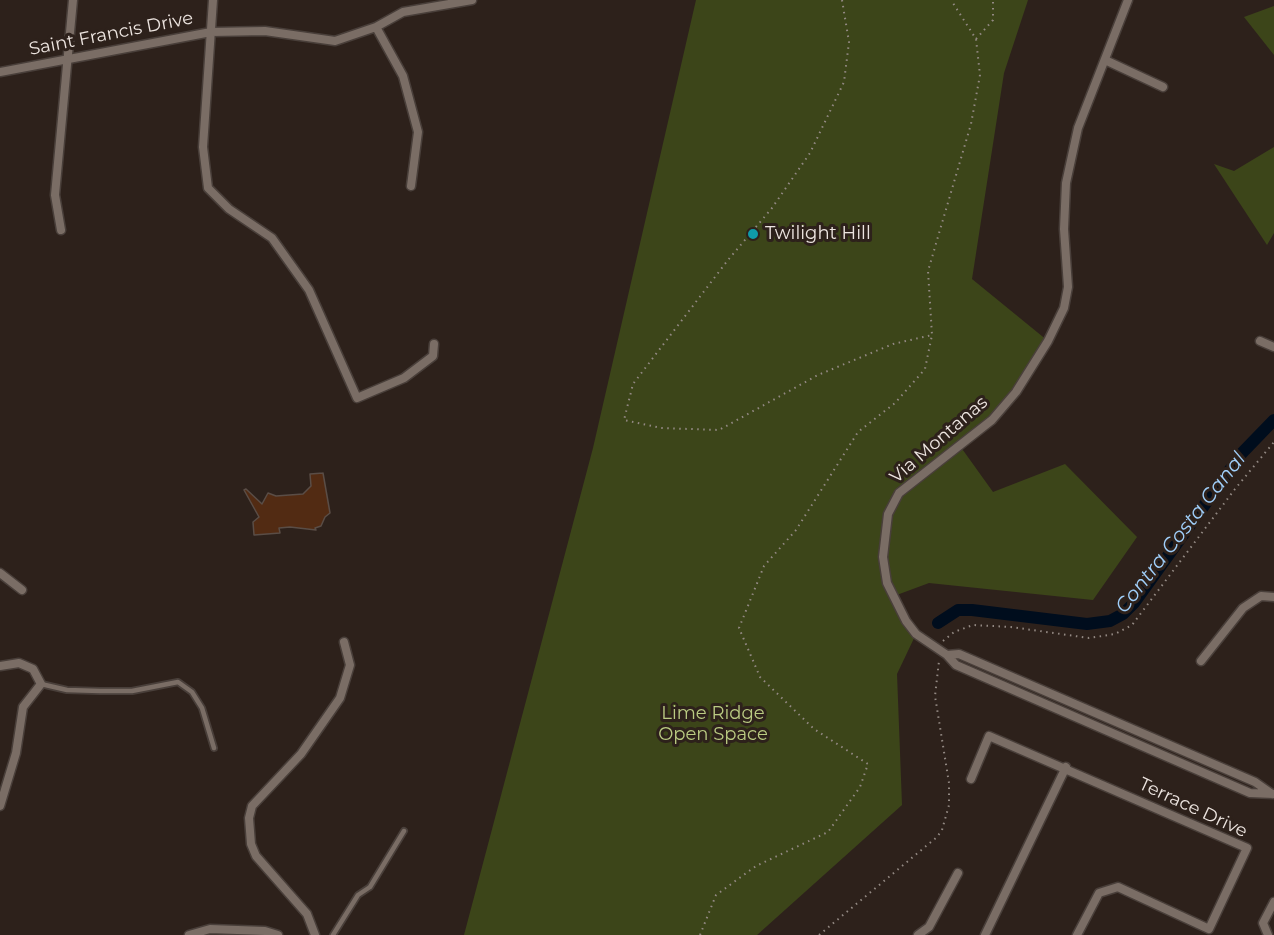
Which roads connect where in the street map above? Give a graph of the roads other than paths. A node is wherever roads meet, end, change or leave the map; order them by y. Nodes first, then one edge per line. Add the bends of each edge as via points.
1 (73, 0) edge
2 (213, 0) edge
3 (472, 0) edge
4 (1128, 0) edge
5 (376, 27) junction
6 (211, 32) junction
7 (69, 58) junction
8 (1105, 60) junction
9 (0, 72) edge
10 (1163, 87) dead end
11 (411, 186) dead end
12 (61, 230) dead end
13 (1260, 341) dead end
14 (434, 344) dead end
15 (1274, 347) edge
16 (0, 573) edge
17 (22, 590) dead end
18 (1274, 597) edge
19 (344, 642) dead end
20 (1201, 661) dead end
21 (0, 666) edge
22 (41, 684) junction
23 (214, 748) dead end
24 (1066, 767) junction
25 (971, 779) dead end
26 (1273, 794) edge
27 (0, 806) edge
28 (404, 831) dead end
29 (958, 873) dead end
30 (1274, 902) edge
31 (189, 935) edge
32 (278, 935) edge
33 (315, 935) edge
34 (333, 935) edge
35 (918, 935) edge
36 (985, 935) edge
37 (1077, 935) edge
38 (1268, 935) edge

1 - 7 street
2 - 6 street
3 - 5 street, Saint Francis Drive via 403,12
4 - 8 street, Via Montanas
5 - 6 street, Saint Francis Drive via 335,41 265,32
5 - 11 street via 403,76 418,132
6 - 7 street, Saint Francis Drive
6 - 14 street via 203,147 208,188 229,209 272,238 309,290 357,398 404,378 433,356
7 - 9 street, Saint Francis Drive
7 - 12 street via 55,195
8 - 10 street
8 - 26 street, Via Montanas via 1078,128 1066,183 1068,287 1064,308 1016,392 992,420 899,493 888,514 883,557 888,583 916,634 947,656 959,654 1255,782
13 - 15 street
16 - 17 street
18 - 20 street via 1261,596 1243,608
19 - 33 street via 350,664 340,698 302,754 252,806 249,818 256,856 307,914
21 - 22 street via 19,663 33,669
22 - 23 lane via 67,690 132,691 178,682 192,692 202,708
22 - 27 street via 23,707 16,753
24 - 25 street via 989,736
24 - 36 street
24 - 37 street, Terrace Drive via 1247,848 1209,928 1118,887 1099,893
28 - 34 lane via 370,887 358,895
29 - 35 street via 929,927
30 - 38 street via 1263,923
31 - 32 street via 210,929

